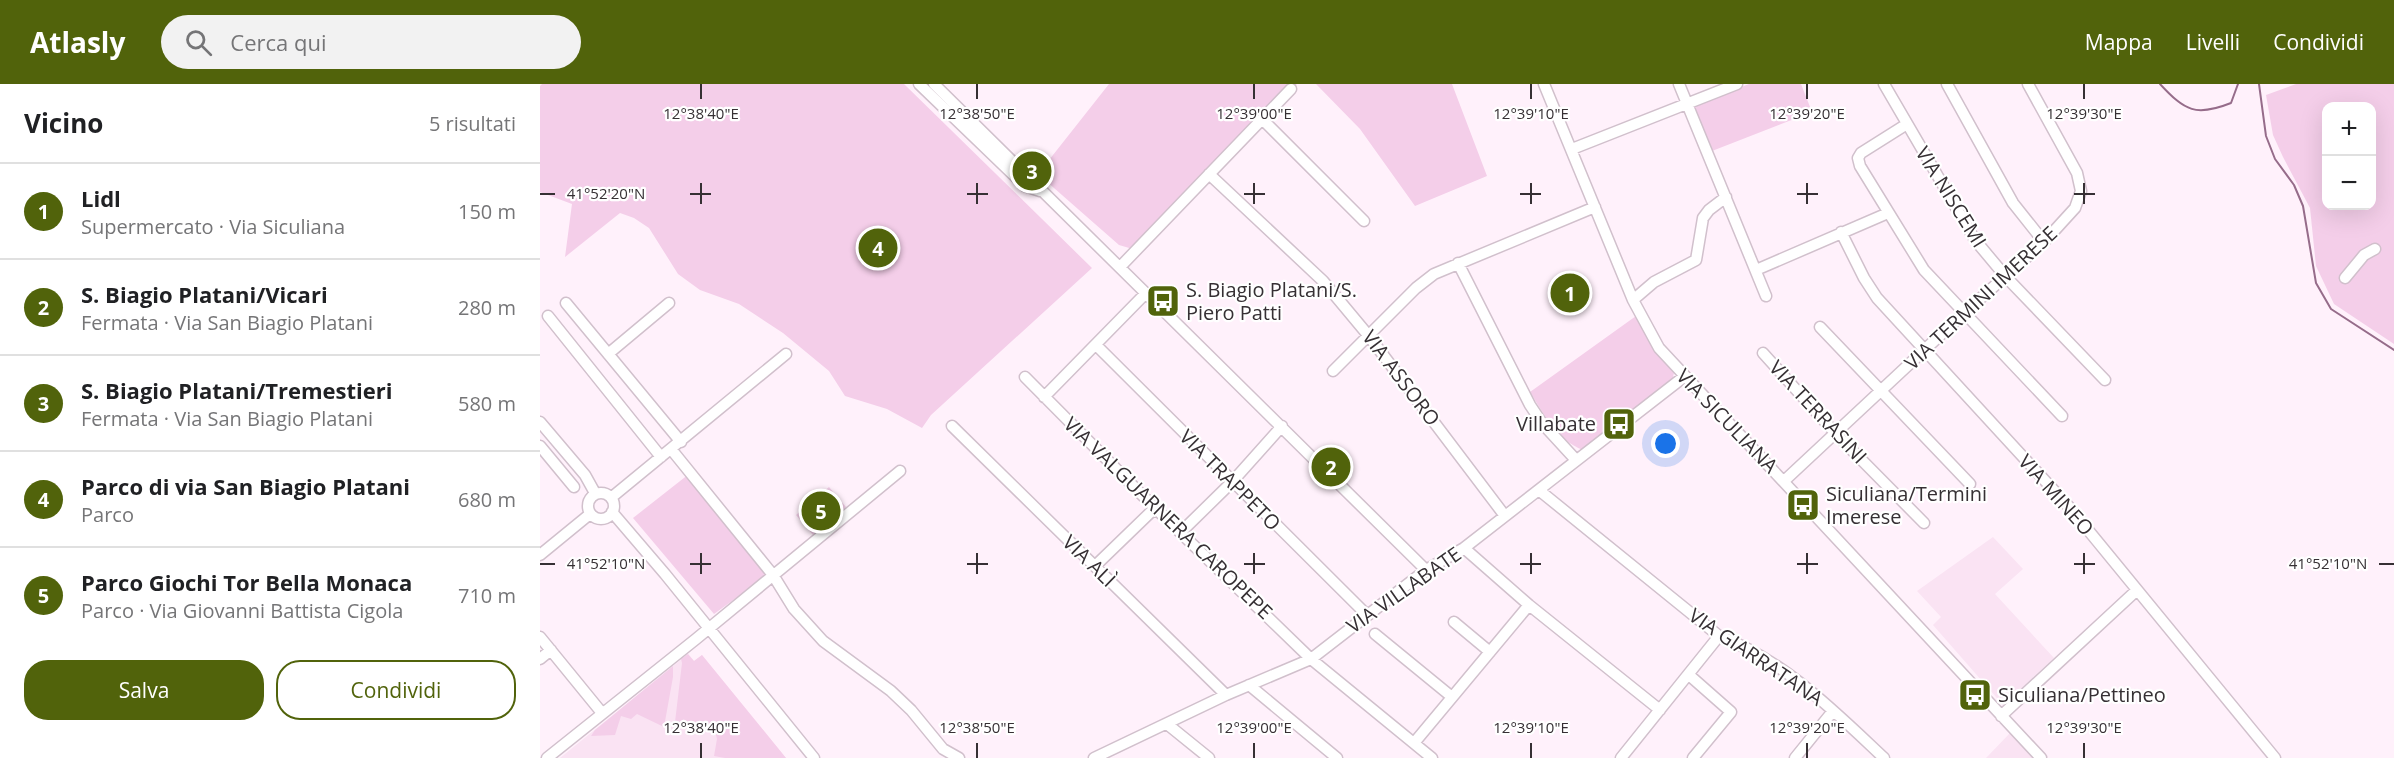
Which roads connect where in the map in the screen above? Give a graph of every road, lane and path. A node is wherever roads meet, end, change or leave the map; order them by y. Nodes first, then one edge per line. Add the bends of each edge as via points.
1 (918, 84) edge
2 (934, 84) edge
3 (1544, 84) edge
4 (1679, 84) edge
5 (1737, 84) edge
6 (1884, 84) edge
7 (1947, 84) edge
8 (2028, 84) edge
9 (1291, 89) dead end
10 (1687, 103) junction
11 (1263, 120) junction
12 (1906, 124) junction
13 (1572, 149) junction
14 (1209, 174) junction
15 (1044, 193) junction
16 (1726, 197) junction
17 (1595, 207) junction
18 (1888, 213) junction
19 (1364, 221) dead end
20 (1841, 232) junction
21 (2044, 242) junction
22 (2375, 249) dead end
23 (1458, 263) junction
24 (1120, 267) junction
25 (1756, 270) junction
26 (2006, 277) junction
27 (2345, 278) dead end
28 (1146, 293) junction
29 (1766, 296) dead end
30 (1633, 300) junction
31 (566, 303) dead end
32 (669, 303) dead end
33 (1964, 313) junction
34 (548, 316) dead end
35 (1820, 327) dead end
36 (1368, 335) junction
37 (1096, 345) junction
38 (1924, 350) junction
39 (1763, 353) dead end
40 (608, 354) junction
41 (786, 354) dead end
42 (1333, 371) dead end
43 (1685, 376) junction
44 (1025, 377) dead end
45 (2105, 380) dead end
46 (1882, 390) junction
47 (1044, 397) junction
48 (2062, 416) dead end
49 (540, 422) edge
50 (952, 426) dead end
51 (1282, 426) junction
52 (1836, 434) junction
53 (676, 445) junction
54 (540, 446) edge
55 (560, 446) junction
56 (548, 456) junction
57 (661, 458) junction
58 (1576, 460) junction
59 (900, 471) dead end
60 (1784, 481) junction
61 (1232, 482) junction
62 (1970, 484) dead end
63 (574, 487) dead end
64 (1540, 490) junction
65 (595, 494) junction
66 (612, 497) junction
67 (1155, 508) junction
68 (612, 512) junction
69 (590, 514) junction
70 (1505, 516) junction
71 (1924, 523) dead end
72 (1181, 532) junction
73 (1464, 548) junction
74 (540, 555) edge
75 (1095, 566) junction
76 (1426, 570) junction
77 (773, 575) junction
78 (2137, 590) junction
79 (1529, 605) junction
80 (1366, 614) junction
81 (1454, 622) dead end
82 (709, 628) junction
83 (1375, 634) dead end
84 (540, 636) edge
85 (1719, 636) junction
86 (551, 650) junction
87 (1490, 652) junction
88 (1311, 658) junction
89 (540, 659) edge
90 (1689, 675) junction
91 (1249, 686) junction
92 (1226, 695) junction
93 (1452, 698) junction
94 (1660, 710) junction
95 (1833, 711) junction
96 (602, 713) junction
97 (2001, 716) junction
98 (1167, 724) junction
99 (1414, 743) junction
100 (547, 758) edge
101 (814, 758) edge
102 (959, 758) edge
103 (1095, 758) edge
104 (1209, 758) edge
105 (1337, 758) edge
106 (1432, 758) edge
107 (1621, 758) edge
108 (1693, 758) edge
109 (1795, 758) edge
110 (1884, 758) edge
111 (2041, 758) edge
112 (2275, 758) edge

1 - 15 street via 1025,186
2 - 15 street
3 - 13 street, VIA SICULIANA
4 - 10 street
5 - 10 street
6 - 12 street, VIA NISCEMI
7 - 21 street via 2010,199
8 - 21 street, VIA TERMINI IMERESE via 2080,185 2075,208
9 - 11 street
10 - 13 street
10 - 16 street
11 - 14 street
11 - 19 street
12 - 18 street via 1858,158
12 - 26 street, VIA NISCEMI via 1972,236
13 - 17 street, VIA SICULIANA
14 - 24 street
14 - 36 street, VIA ASSORO via 1323,281
15 - 24 street
16 - 25 street
16 - 30 street via 1703,218 1699,253 1694,262 1654,282
17 - 23 street
17 - 30 street, VIA SICULIANA
18 - 20 street
18 - 33 street via 1924,270
20 - 25 street
20 - 38 street, VIA MINEO via 1870,288
21 - 26 street, VIA TERMINI IMERESE
22 - 27 street via 2364,255
23 - 36 street via 1416,288
23 - 58 street via 1530,405
24 - 28 street
25 - 29 street
26 - 33 street, VIA TERMINI IMERESE
26 - 45 street, VIA NISCEMI
28 - 37 street
28 - 51 street
30 - 43 street, VIA SICULIANA via 1656,344
31 - 40 street
32 - 40 street
33 - 38 street, VIA TERMINI IMERESE
33 - 48 street
34 - 57 street
35 - 46 street
36 - 42 street
36 - 70 street, VIA ASSORO
37 - 47 street
37 - 61 street, VIA TRAPPETO
38 - 46 street, VIA TERMINI IMERESE
38 - 78 street, VIA MINEO via 2070,508
39 - 52 street, VIA TERRASINI
40 - 53 street
41 - 53 street
43 - 58 street, VIA VILLABATE
43 - 60 street, VIA SICULIANA
44 - 47 street, VIA VALGUARNERA CAROPEPE
46 - 52 street, VIA TERMINI IMERESE
46 - 62 street
47 - 67 street, VIA VALGUARNERA CAROPEPE
49 - 55 street
50 - 75 street, VIA ALÌ
51 - 61 street
51 - 76 street
52 - 60 street, VIA TERMINI IMERESE
52 - 71 street, VIA TERRASINI
53 - 57 street
53 - 77 street
54 - 56 street
55 - 56 street
55 - 65 street
56 - 63 street
57 - 66 street
58 - 64 street, VIA VILLABATE
59 - 77 street
60 - 97 street, VIA SICULIANA
61 - 72 street
61 - 80 street, VIA TRAPPETO
64 - 70 street, VIA VILLABATE
64 - 85 street, VIA GIARRATANA
65 - 66 street
65 - 69 street via 589,499
66 - 68 street
67 - 72 street, VIA VALGUARNERA CAROPEPE
67 - 75 street
68 - 69 street via 601,519
68 - 82 street
69 - 74 street
70 - 73 street, VIA VILLABATE
72 - 88 street, VIA VALGUARNERA CAROPEPE
73 - 76 street, VIA VILLABATE
73 - 79 street
75 - 92 street, VIA ALÌ
76 - 80 street, VIA VILLABATE
77 - 82 street
77 - 102 street via 794,609 823,641 891,691 943,749
78 - 97 street
78 - 112 street, VIA MINEO
79 - 87 street
79 - 94 street
80 - 88 street, VIA VILLABATE
81 - 87 street
82 - 96 street
82 - 101 street
83 - 93 street
84 - 86 street
85 - 90 street
85 - 95 street, VIA GIARRATANA via 1776,666
86 - 89 street
86 - 96 street
87 - 93 street
88 - 91 street, VIA VILLABATE
88 - 99 street, VIA VALGUARNERA CAROPEPE
90 - 94 street
90 - 108 street via 1731,712
91 - 92 street, VIA VILLABATE
91 - 105 street
92 - 98 street, VIA VILLABATE
93 - 99 street
94 - 107 street
95 - 109 street
95 - 110 street, VIA GIARRATANA
96 - 100 street
97 - 111 street, VIA SICULIANA
98 - 103 street, VIA VILLABATE
98 - 104 street
99 - 106 street, VIA VALGUARNERA CAROPEPE

